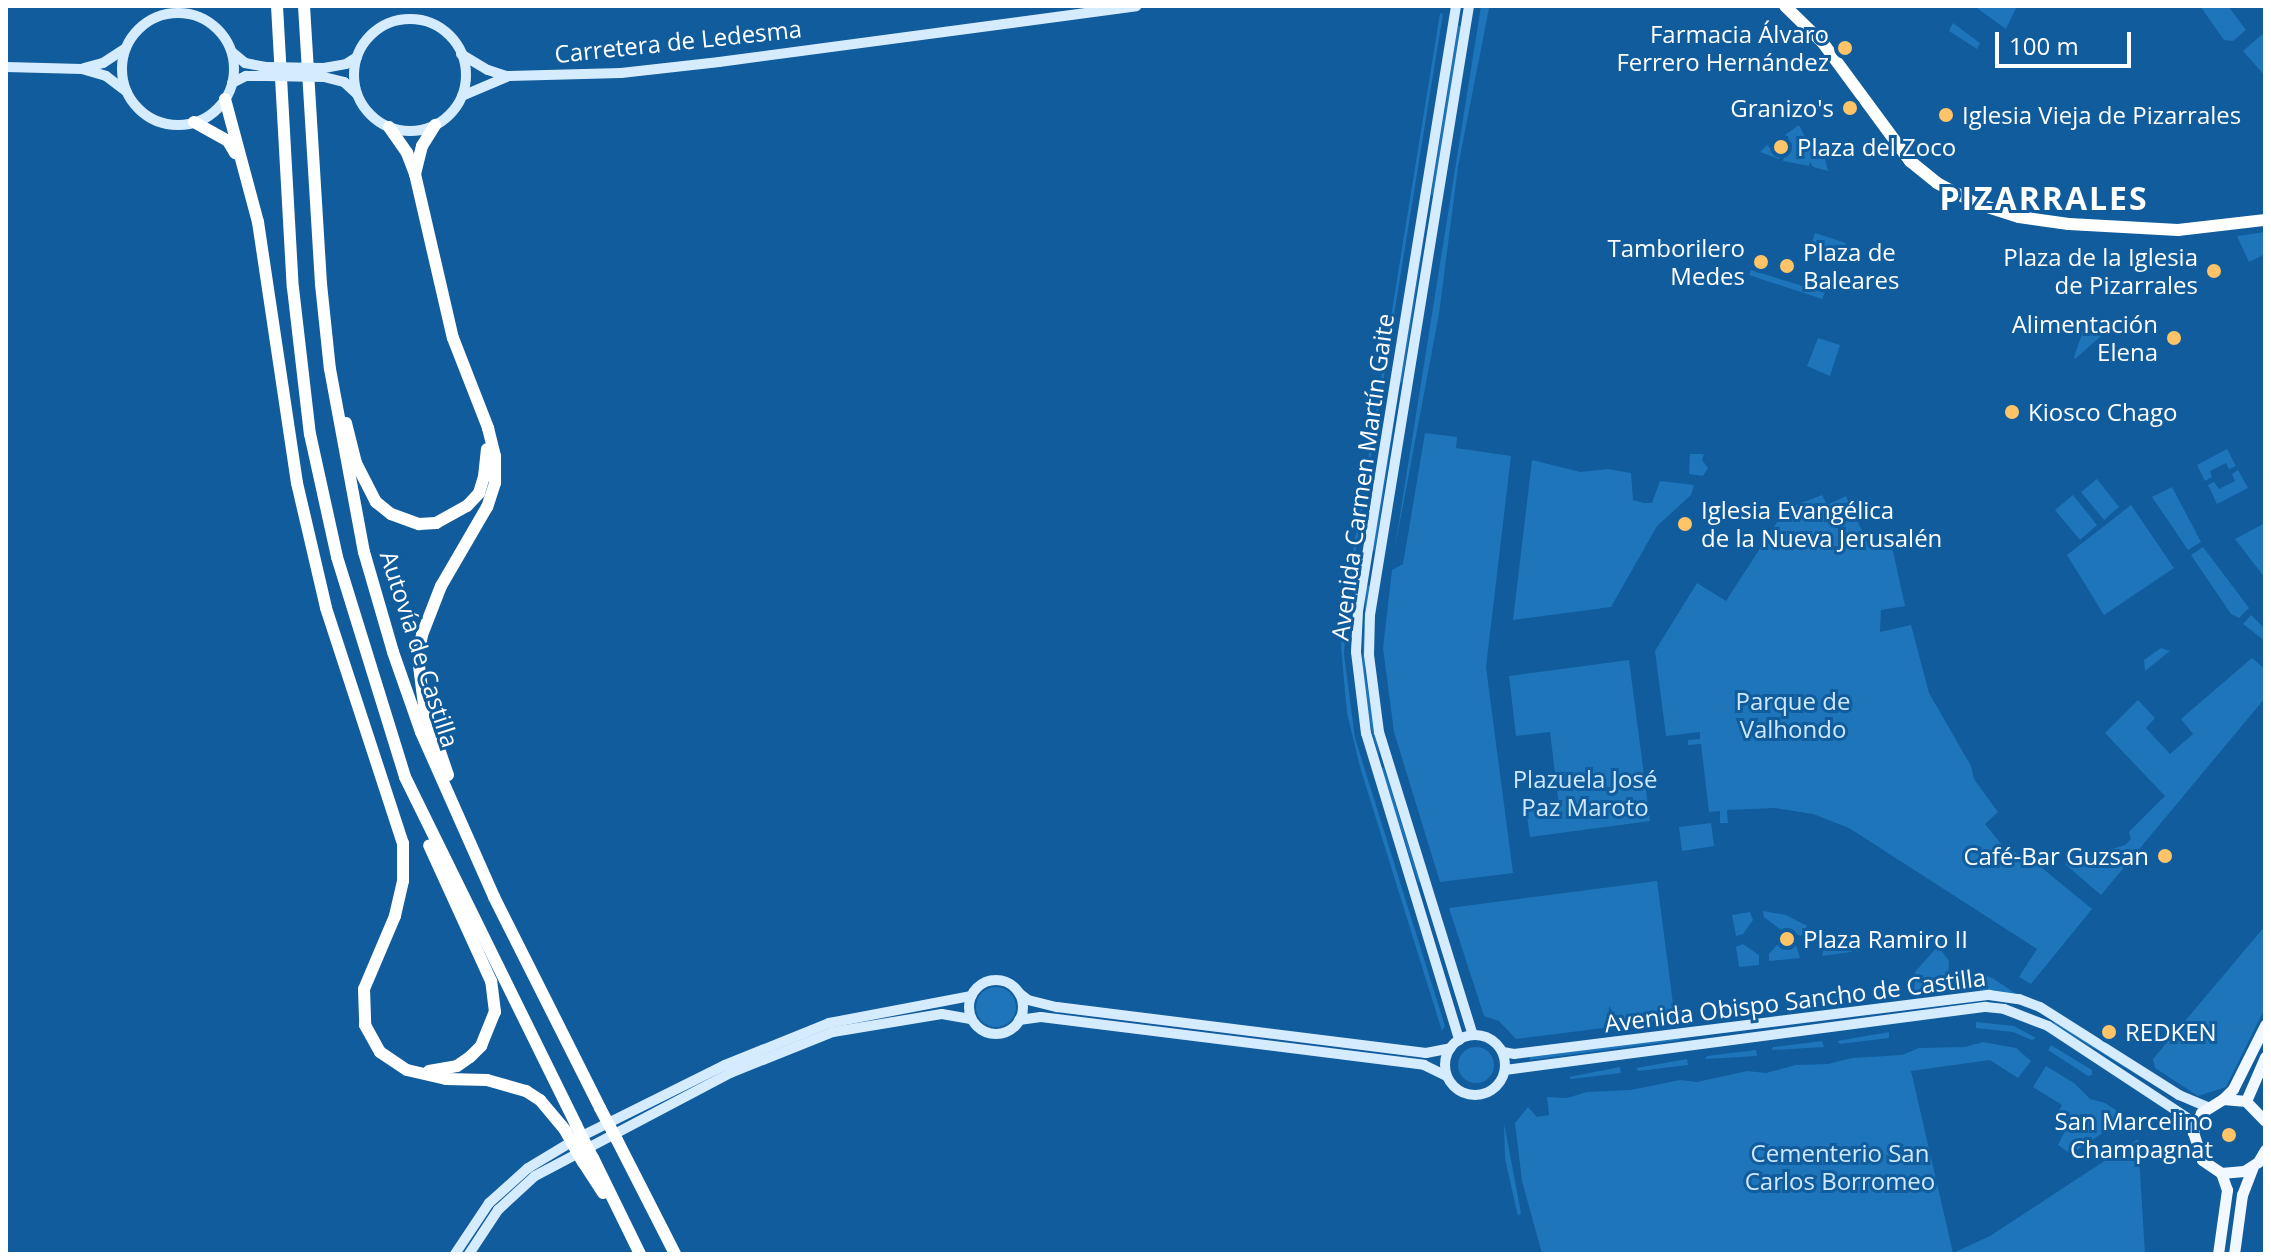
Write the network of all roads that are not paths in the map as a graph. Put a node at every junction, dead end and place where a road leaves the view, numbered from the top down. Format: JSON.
{"nodes":[{"id":1,"x":277,"y":6,"type":"edge"},
{"id":2,"x":304,"y":6,"type":"edge"},
{"id":3,"x":1136,"y":6,"type":"edge"},
{"id":4,"x":1456,"y":6,"type":"edge"},
{"id":5,"x":1469,"y":6,"type":"edge"},
{"id":6,"x":1785,"y":6,"type":"edge"},
{"id":7,"x":126,"y":48,"type":"junction"},
{"id":8,"x":231,"y":52,"type":"junction"},
{"id":9,"x":461,"y":54,"type":"junction"},
{"id":10,"x":357,"y":57,"type":"junction"},
{"id":11,"x":6,"y":67,"type":"edge"},
{"id":12,"x":82,"y":69,"type":"junction"},
{"id":13,"x":266,"y":71,"type":"junction"},
{"id":14,"x":324,"y":72,"type":"junction"},
{"id":15,"x":509,"y":76,"type":"junction"},
{"id":16,"x":232,"y":83,"type":"junction"},
{"id":17,"x":127,"y":92,"type":"junction"},
{"id":18,"x":357,"y":94,"type":"junction"},
{"id":19,"x":462,"y":96,"type":"junction"},
{"id":20,"x":225,"y":99,"type":"junction"},
{"id":21,"x":194,"y":122,"type":"junction"},
{"id":22,"x":435,"y":125,"type":"junction"},
{"id":23,"x":389,"y":127,"type":"junction"},
{"id":24,"x":245,"y":169,"type":"junction"},
{"id":25,"x":415,"y":174,"type":"junction"},
{"id":26,"x":2265,"y":220,"type":"edge"},
{"id":27,"x":330,"y":369,"type":"junction"},
{"id":28,"x":474,"y":396,"type":"junction"},
{"id":29,"x":337,"y":557,"type":"junction"},
{"id":30,"x":494,"y":897,"type":"junction"},
{"id":31,"x":1019,"y":993,"type":"junction"},
{"id":32,"x":971,"y":996,"type":"junction"},
{"id":33,"x":971,"y":1019,"type":"junction"},
{"id":34,"x":1019,"y":1020,"type":"junction"},
{"id":35,"x":2265,"y":1025,"type":"edge"},
{"id":36,"x":1473,"y":1035,"type":"junction"},
{"id":37,"x":1455,"y":1044,"type":"junction"},
{"id":38,"x":1503,"y":1052,"type":"junction"},
{"id":39,"x":2265,"y":1057,"type":"edge"},
{"id":40,"x":1505,"y":1070,"type":"junction"},
{"id":41,"x":419,"y":1072,"type":"junction"},
{"id":42,"x":1447,"y":1076,"type":"junction"},
{"id":43,"x":2223,"y":1099,"type":"junction"},
{"id":44,"x":2246,"y":1101,"type":"junction"},
{"id":45,"x":2207,"y":1107,"type":"junction"},
{"id":46,"x":2265,"y":1121,"type":"edge"},
{"id":47,"x":2195,"y":1123,"type":"junction"},
{"id":48,"x":570,"y":1128,"type":"junction"},
{"id":49,"x":2261,"y":1157,"type":"edge"},
{"id":50,"x":2221,"y":1173,"type":"junction"},
{"id":51,"x":638,"y":1250,"type":"edge"},
{"id":52,"x":455,"y":1254,"type":"edge"},
{"id":53,"x":469,"y":1254,"type":"edge"},
{"id":54,"x":675,"y":1254,"type":"edge"},
{"id":55,"x":2218,"y":1254,"type":"edge"},
{"id":56,"x":2234,"y":1254,"type":"edge"}],
"edges":[{"from":1,"to":29,"type":"highway"},
{"from":2,"to":27,"type":"highway","name":"Autovía de Castilla"},
{"from":3,"to":15,"type":"main road","name":"Carretera de Ledesma"},
{"from":4,"to":37,"type":"main road","name":"Avenida Carmen Martín Gaite"},
{"from":5,"to":36,"type":"main road","name":"Avenida Carmen Martín Gaite"},
{"from":6,"to":26,"type":"highway"},
{"from":7,"to":8,"type":"main road"},
{"from":7,"to":12,"type":"main road"},
{"from":7,"to":17,"type":"main road"},
{"from":8,"to":13,"type":"main road"},
{"from":8,"to":16,"type":"main road"},
{"from":9,"to":10,"type":"main road"},
{"from":9,"to":15,"type":"main road","name":"Carretera de Ledesma"},
{"from":9,"to":19,"type":"main road"},
{"from":10,"to":14,"type":"main road"},
{"from":10,"to":18,"type":"main road"},
{"from":11,"to":12,"type":"main road"},
{"from":12,"to":17,"type":"main road"},
{"from":13,"to":14,"type":"main road","bridge":true},
{"from":13,"to":16,"type":"main road"},
{"from":14,"to":18,"type":"main road"},
{"from":15,"to":19,"type":"main road","name":"Carretera de Ledesma"},
{"from":16,"to":20,"type":"main road"},
{"from":17,"to":21,"type":"main road"},
{"from":18,"to":23,"type":"main road"},
{"from":19,"to":22,"type":"main road"},
{"from":20,"to":21,"type":"main road"},
{"from":20,"to":24,"type":"highway"},
{"from":21,"to":24,"type":"highway"},
{"from":22,"to":23,"type":"main road"},
{"from":22,"to":25,"type":"highway"},
{"from":23,"to":25,"type":"highway"},
{"from":24,"to":41,"type":"highway"},
{"from":25,"to":28,"type":"highway"},
{"from":27,"to":28,"type":"highway"},
{"from":27,"to":30,"type":"highway","name":"Autovía de Castilla"},
{"from":28,"to":30,"type":"highway"},
{"from":29,"to":41,"type":"highway"},
{"from":29,"to":48,"type":"highway"},
{"from":30,"to":54,"type":"highway","name":"Autovía de Castilla","bridge":true},
{"from":31,"to":32,"type":"main road"},
{"from":31,"to":34,"type":"main road"},
{"from":31,"to":37,"type":"main road"},
{"from":32,"to":33,"type":"main road"},
{"from":32,"to":52,"type":"main road"},
{"from":33,"to":34,"type":"main road"},
{"from":33,"to":53,"type":"main road"},
{"from":34,"to":42,"type":"main road"},
{"from":35,"to":43,"type":"main road"},
{"from":36,"to":37,"type":"main road"},
{"from":36,"to":38,"type":"main road"},
{"from":37,"to":42,"type":"main road"},
{"from":38,"to":40,"type":"main road"},
{"from":38,"to":45,"type":"main road","name":"Avenida Obispo Sancho de Castilla"},
{"from":39,"to":44,"type":"main road"},
{"from":40,"to":42,"type":"main road"},
{"from":40,"to":47,"type":"main road","name":"Avenida Obispo Sancho de Castilla"},
{"from":41,"to":48,"type":"highway"},
{"from":43,"to":44,"type":"main road"},
{"from":43,"to":45,"type":"main road"},
{"from":44,"to":46,"type":"main road"},
{"from":45,"to":47,"type":"main road"},
{"from":47,"to":50,"type":"main road"},
{"from":48,"to":51,"type":"highway","bridge":true},
{"from":49,"to":50,"type":"main road"},
{"from":49,"to":56,"type":"main road"},
{"from":50,"to":55,"type":"main road"}]}
